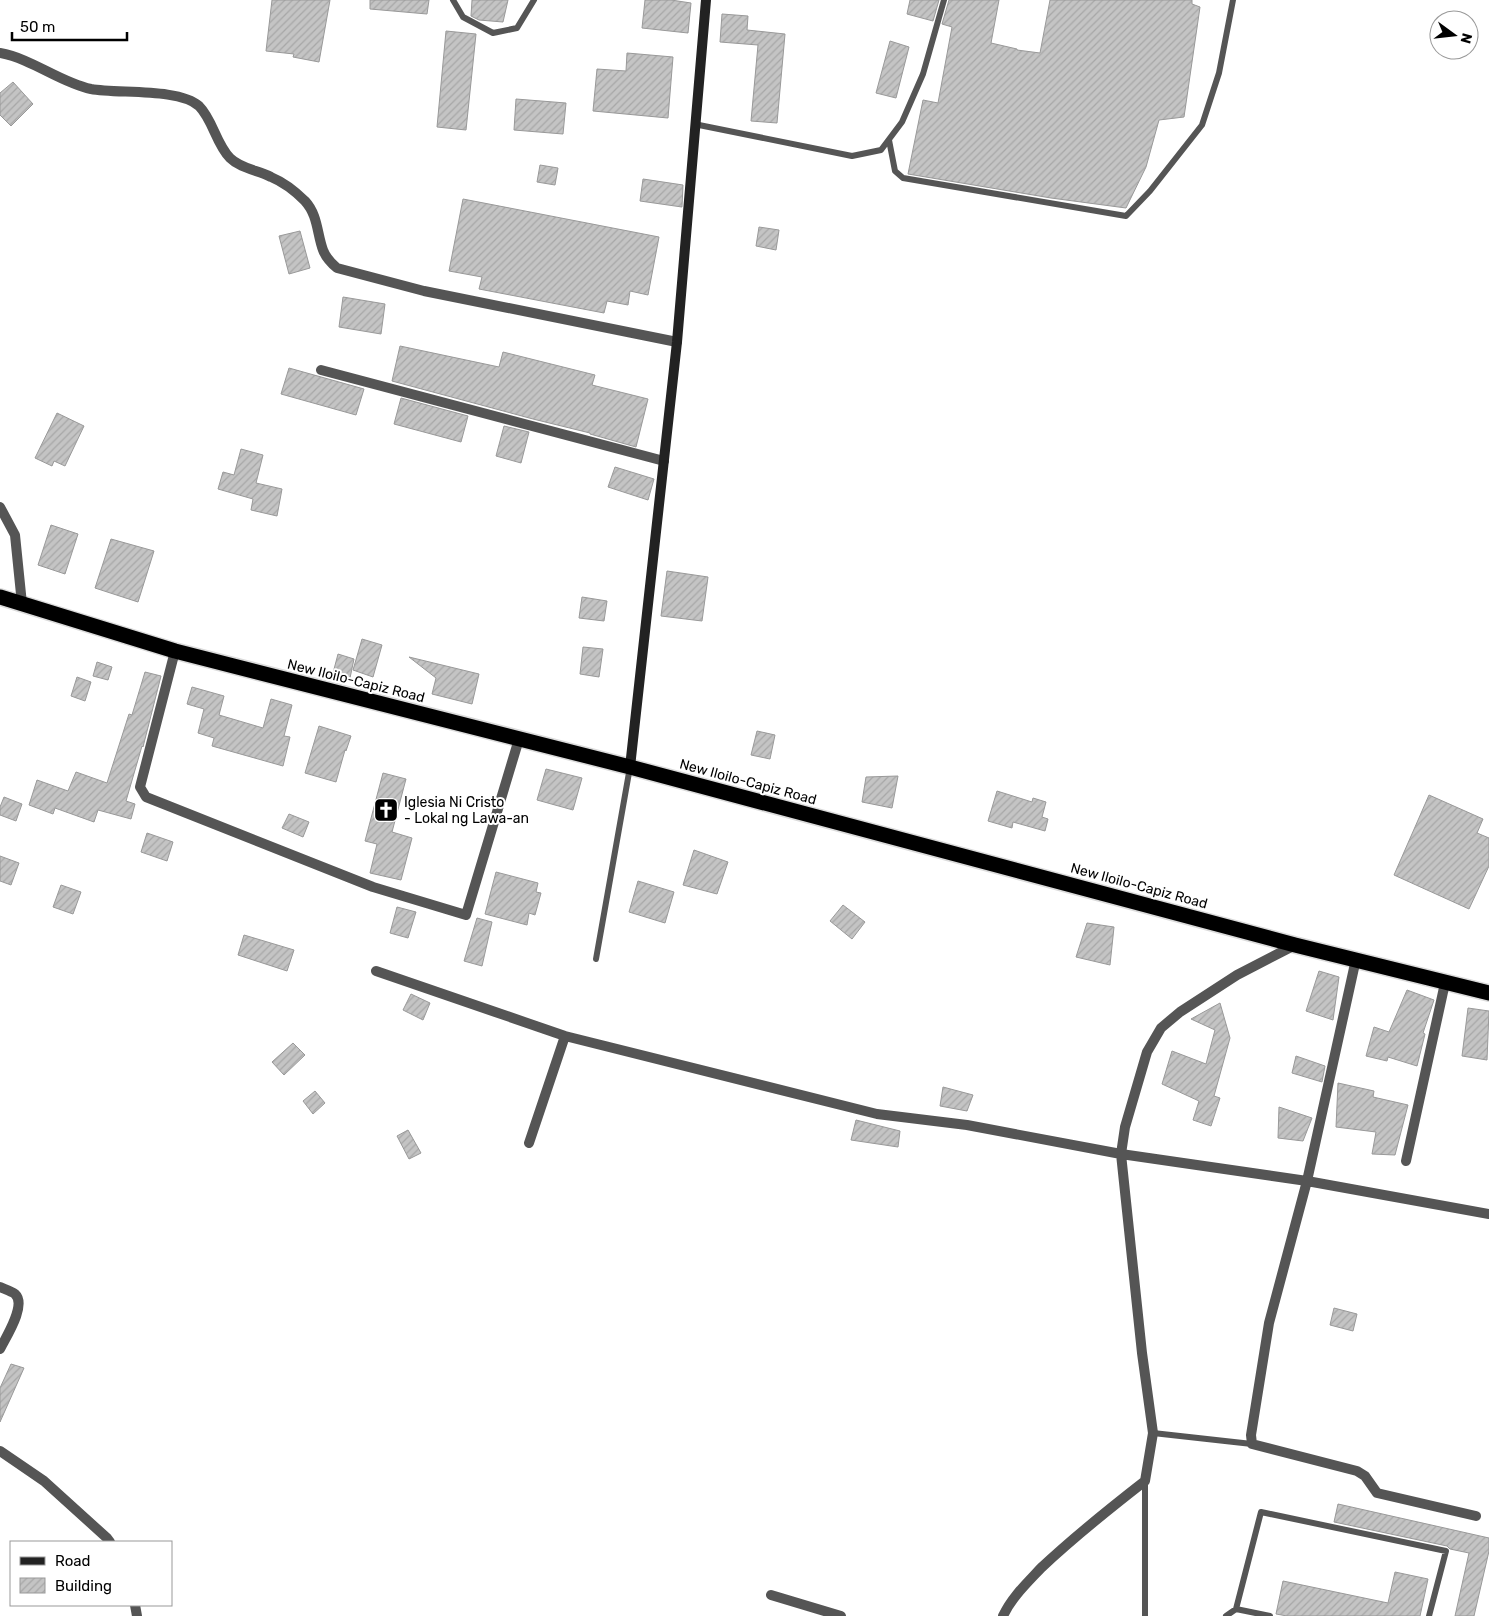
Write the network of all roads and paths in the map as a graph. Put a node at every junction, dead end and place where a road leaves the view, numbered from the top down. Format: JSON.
{"nodes":[{"id":1,"x":454,"y":0,"type":"edge"},
{"id":2,"x":534,"y":0,"type":"edge"},
{"id":3,"x":706,"y":0,"type":"edge"},
{"id":4,"x":944,"y":0,"type":"edge"},
{"id":5,"x":1233,"y":0,"type":"edge"},
{"id":6,"x":0,"y":53,"type":"edge"},
{"id":7,"x":694,"y":124,"type":"junction"},
{"id":8,"x":889,"y":140,"type":"junction"},
{"id":9,"x":677,"y":342,"type":"junction"},
{"id":10,"x":321,"y":370,"type":"dead end"},
{"id":11,"x":664,"y":461,"type":"junction"},
{"id":12,"x":0,"y":508,"type":"edge"},
{"id":13,"x":0,"y":597,"type":"edge"},
{"id":14,"x":22,"y":604,"type":"junction"},
{"id":15,"x":175,"y":651,"type":"junction"},
{"id":16,"x":519,"y":739,"type":"junction"},
{"id":17,"x":630,"y":767,"type":"junction"},
{"id":18,"x":1295,"y":945,"type":"junction"},
{"id":19,"x":1356,"y":959,"type":"junction"},
{"id":20,"x":596,"y":960,"type":"dead end"},
{"id":21,"x":376,"y":971,"type":"dead end"},
{"id":22,"x":1445,"y":983,"type":"junction"},
{"id":23,"x":1489,"y":993,"type":"edge"},
{"id":24,"x":565,"y":1036,"type":"junction"},
{"id":25,"x":529,"y":1143,"type":"dead end"},
{"id":26,"x":1120,"y":1154,"type":"junction"},
{"id":27,"x":1406,"y":1161,"type":"dead end"},
{"id":28,"x":1307,"y":1181,"type":"junction"},
{"id":29,"x":1489,"y":1214,"type":"edge"},
{"id":30,"x":0,"y":1287,"type":"edge"},
{"id":31,"x":0,"y":1349,"type":"edge"},
{"id":32,"x":1153,"y":1432,"type":"junction"},
{"id":33,"x":1252,"y":1444,"type":"junction"},
{"id":34,"x":0,"y":1451,"type":"edge"},
{"id":35,"x":1145,"y":1481,"type":"junction"},
{"id":36,"x":1476,"y":1516,"type":"dead end"},
{"id":37,"x":109,"y":1541,"type":"edge"},
{"id":38,"x":771,"y":1594,"type":"dead end"},
{"id":39,"x":1236,"y":1609,"type":"junction"},
{"id":40,"x":841,"y":1616,"type":"edge"},
{"id":41,"x":1003,"y":1616,"type":"edge"},
{"id":42,"x":1145,"y":1616,"type":"edge"},
{"id":43,"x":1226,"y":1616,"type":"edge"},
{"id":44,"x":1270,"y":1616,"type":"edge"},
{"id":45,"x":1429,"y":1616,"type":"edge"}],
"edges":[{"from":1,"to":2,"type":"lane"},
{"from":3,"to":7,"type":"main road"},
{"from":4,"to":8,"type":"lane"},
{"from":5,"to":8,"type":"lane"},
{"from":6,"to":9,"type":"street"},
{"from":7,"to":8,"type":"lane"},
{"from":7,"to":9,"type":"main road"},
{"from":9,"to":11,"type":"main road"},
{"from":10,"to":11,"type":"street"},
{"from":11,"to":17,"type":"main road"},
{"from":12,"to":14,"type":"street"},
{"from":13,"to":14,"type":"highway","name":"New Iloilo-Capiz Road"},
{"from":14,"to":15,"type":"highway","name":"New Iloilo-Capiz Road"},
{"from":15,"to":16,"type":"highway","name":"New Iloilo-Capiz Road"},
{"from":15,"to":16,"type":"street"},
{"from":16,"to":17,"type":"highway","name":"New Iloilo-Capiz Road"},
{"from":17,"to":18,"type":"highway","name":"New Iloilo-Capiz Road"},
{"from":17,"to":20,"type":"lane"},
{"from":18,"to":19,"type":"highway","name":"New Iloilo-Capiz Road"},
{"from":18,"to":26,"type":"street"},
{"from":19,"to":22,"type":"highway","name":"New Iloilo-Capiz Road"},
{"from":19,"to":28,"type":"street"},
{"from":21,"to":24,"type":"street"},
{"from":22,"to":23,"type":"highway","name":"New Iloilo-Capiz Road"},
{"from":22,"to":27,"type":"street"},
{"from":24,"to":25,"type":"street"},
{"from":24,"to":26,"type":"street"},
{"from":26,"to":28,"type":"street"},
{"from":26,"to":32,"type":"street"},
{"from":28,"to":29,"type":"street"},
{"from":28,"to":33,"type":"street"},
{"from":30,"to":31,"type":"street"},
{"from":32,"to":33,"type":"lane"},
{"from":32,"to":35,"type":"street"},
{"from":33,"to":36,"type":"street"},
{"from":34,"to":37,"type":"street"},
{"from":35,"to":41,"type":"street"},
{"from":35,"to":42,"type":"lane"},
{"from":38,"to":40,"type":"street"},
{"from":39,"to":43,"type":"lane"},
{"from":39,"to":44,"type":"lane"},
{"from":39,"to":45,"type":"lane"}]}
